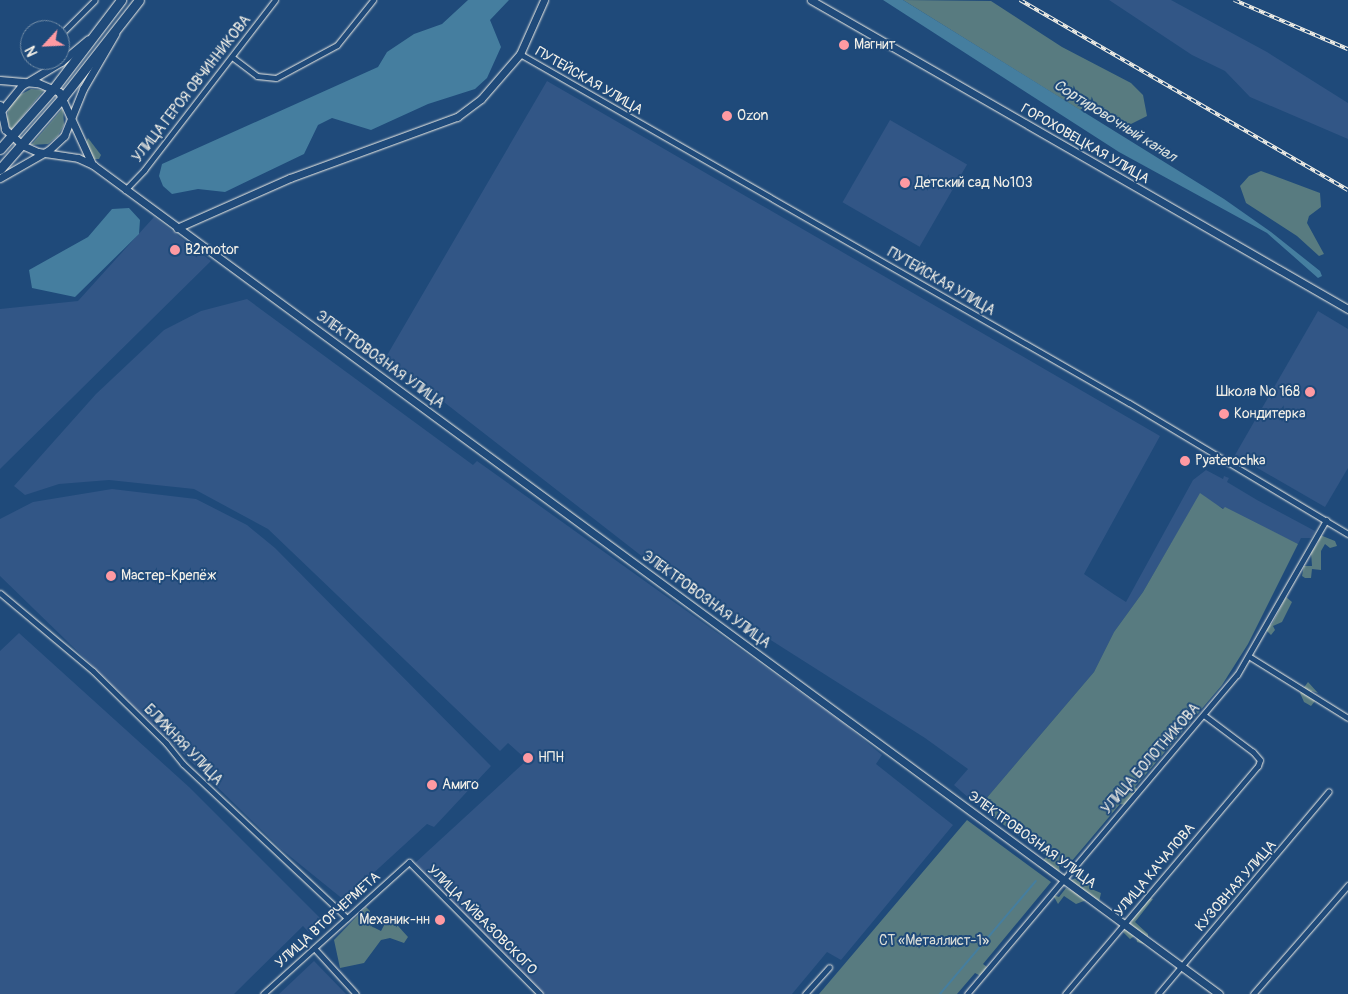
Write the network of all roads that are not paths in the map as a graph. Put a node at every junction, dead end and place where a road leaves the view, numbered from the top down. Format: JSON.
{"nodes":[{"id":1,"x":95,"y":0,"type":"edge"},
{"id":2,"x":121,"y":0,"type":"edge"},
{"id":3,"x":139,"y":0,"type":"edge"},
{"id":4,"x":275,"y":0,"type":"edge"},
{"id":5,"x":373,"y":0,"type":"edge"},
{"id":6,"x":544,"y":0,"type":"edge"},
{"id":7,"x":811,"y":0,"type":"edge"},
{"id":8,"x":109,"y":17,"type":"junction"},
{"id":9,"x":70,"y":25,"type":"edge"},
{"id":10,"x":119,"y":26,"type":"junction"},
{"id":11,"x":70,"y":54,"type":"edge"},
{"id":12,"x":520,"y":54,"type":"junction"},
{"id":13,"x":232,"y":57,"type":"junction"},
{"id":14,"x":48,"y":70,"type":"edge"},
{"id":15,"x":0,"y":80,"type":"edge"},
{"id":16,"x":28,"y":82,"type":"junction"},
{"id":17,"x":54,"y":88,"type":"junction"},
{"id":18,"x":63,"y":97,"type":"junction"},
{"id":19,"x":0,"y":110,"type":"edge"},
{"id":20,"x":72,"y":121,"type":"junction"},
{"id":21,"x":11,"y":136,"type":"junction"},
{"id":22,"x":22,"y":145,"type":"junction"},
{"id":23,"x":0,"y":149,"type":"edge"},
{"id":24,"x":44,"y":152,"type":"junction"},
{"id":25,"x":93,"y":165,"type":"junction"},
{"id":26,"x":0,"y":168,"type":"edge"},
{"id":27,"x":0,"y":178,"type":"edge"},
{"id":28,"x":125,"y":190,"type":"junction"},
{"id":29,"x":177,"y":228,"type":"junction"},
{"id":30,"x":1348,"y":309,"type":"edge"},
{"id":31,"x":1326,"y":520,"type":"junction"},
{"id":32,"x":1348,"y":534,"type":"edge"},
{"id":33,"x":0,"y":593,"type":"edge"},
{"id":34,"x":1250,"y":658,"type":"junction"},
{"id":35,"x":1205,"y":716,"type":"junction"},
{"id":36,"x":1348,"y":718,"type":"edge"},
{"id":37,"x":1329,"y":791,"type":"dead end"},
{"id":38,"x":409,"y":862,"type":"joint"},
{"id":39,"x":1065,"y":880,"type":"junction"},
{"id":40,"x":1348,"y":884,"type":"edge"},
{"id":41,"x":347,"y":918,"type":"junction"},
{"id":42,"x":1124,"y":924,"type":"junction"},
{"id":43,"x":314,"y":948,"type":"junction"},
{"id":44,"x":829,"y":967,"type":"dead end"},
{"id":45,"x":1182,"y":967,"type":"junction"},
{"id":46,"x":263,"y":994,"type":"edge"},
{"id":47,"x":356,"y":994,"type":"edge"},
{"id":48,"x":540,"y":994,"type":"edge"},
{"id":49,"x":805,"y":994,"type":"edge"},
{"id":50,"x":968,"y":994,"type":"edge"},
{"id":51,"x":1065,"y":994,"type":"edge"},
{"id":52,"x":1158,"y":994,"type":"edge"},
{"id":53,"x":1219,"y":994,"type":"edge"},
{"id":54,"x":1253,"y":994,"type":"edge"}],
"edges":[{"from":1,"to":9,"type":"street"},
{"from":2,"to":8,"type":"main road"},
{"from":3,"to":10,"type":"main road"},
{"from":4,"to":13,"type":"street","name":"УЛИЦА ГЕРОЯ ОВЧИННИКОВА"},
{"from":5,"to":13,"type":"street"},
{"from":6,"to":12,"type":"street"},
{"from":7,"to":30,"type":"street","name":"ГОРОХОВЕЦКАЯ УЛИЦА"},
{"from":8,"to":11,"type":"street"},
{"from":8,"to":17,"type":"main road"},
{"from":10,"to":18,"type":"main road"},
{"from":10,"to":20,"type":"street"},
{"from":12,"to":29,"type":"street"},
{"from":12,"to":31,"type":"street","name":"ПУТЕЙСКАЯ УЛИЦА"},
{"from":13,"to":28,"type":"street","name":"УЛИЦА ГЕРОЯ ОВЧИННИКОВА"},
{"from":14,"to":16,"type":"street"},
{"from":15,"to":16,"type":"street"},
{"from":16,"to":17,"type":"street"},
{"from":16,"to":19,"type":"street"},
{"from":17,"to":18,"type":"street"},
{"from":17,"to":21,"type":"main road"},
{"from":18,"to":20,"type":"street"},
{"from":18,"to":22,"type":"main road"},
{"from":19,"to":21,"type":"street"},
{"from":20,"to":24,"type":"street"},
{"from":20,"to":25,"type":"street"},
{"from":21,"to":22,"type":"street"},
{"from":21,"to":23,"type":"main road"},
{"from":22,"to":24,"type":"street"},
{"from":22,"to":26,"type":"main road"},
{"from":24,"to":25,"type":"street"},
{"from":24,"to":27,"type":"street"},
{"from":25,"to":28,"type":"street","name":"ЭЛЕКТРОВОЗНАЯ УЛИЦА"},
{"from":28,"to":29,"type":"street","name":"ЭЛЕКТРОВОЗНАЯ УЛИЦА"},
{"from":29,"to":39,"type":"street","name":"ЭЛЕКТРОВОЗНАЯ УЛИЦА"},
{"from":31,"to":32,"type":"street","name":"ПУТЕЙСКАЯ УЛИЦА"},
{"from":31,"to":34,"type":"street","name":"УЛИЦА БОЛОТНИКОВА"},
{"from":33,"to":41,"type":"street","name":"БЛИЖНЯЯ УЛИЦА"},
{"from":34,"to":35,"type":"street","name":"УЛИЦА БОЛОТНИКОВА"},
{"from":34,"to":36,"type":"street"},
{"from":35,"to":39,"type":"street","name":"УЛИЦА БОЛОТНИКОВА"},
{"from":35,"to":42,"type":"street","name":"УЛИЦА КАЧАЛОВА"},
{"from":37,"to":45,"type":"street","name":"КУЗОВНАЯ УЛИЦА"},
{"from":38,"to":41,"type":"street","name":"УЛИЦА ВТОРЧЕРМЕТА"},
{"from":38,"to":48,"type":"street","name":"УЛИЦА АЙВАЗОВСКОГО"},
{"from":39,"to":42,"type":"street","name":"ЭЛЕКТРОВОЗНАЯ УЛИЦА"},
{"from":39,"to":50,"type":"street","name":"УЛИЦА БОЛОТНИКОВА"},
{"from":40,"to":54,"type":"street"},
{"from":41,"to":43,"type":"street","name":"УЛИЦА ВТОРЧЕРМЕТА"},
{"from":42,"to":45,"type":"street","name":"ЭЛЕКТРОВОЗНАЯ УЛИЦА"},
{"from":42,"to":51,"type":"street","name":"УЛИЦА КАЧАЛОВА"},
{"from":43,"to":46,"type":"street","name":"УЛИЦА ВТОРЧЕРМЕТА"},
{"from":43,"to":47,"type":"street"},
{"from":44,"to":49,"type":"street"},
{"from":45,"to":52,"type":"street","name":"КУЗОВНАЯ УЛИЦА"},
{"from":45,"to":53,"type":"street","name":"ЭЛЕКТРОВОЗНАЯ УЛИЦА"}]}
